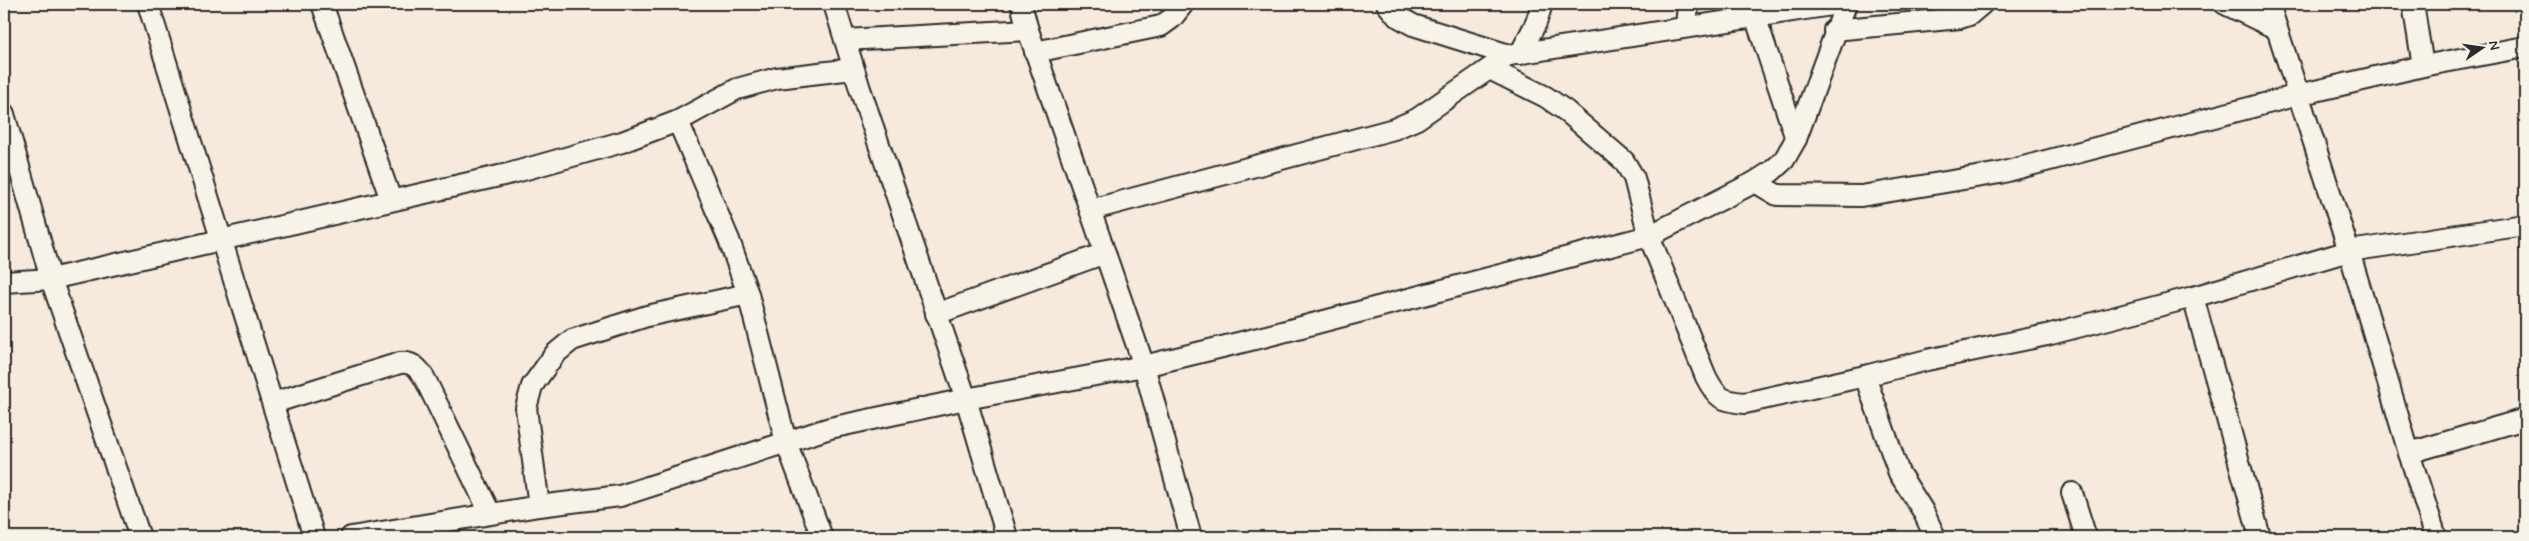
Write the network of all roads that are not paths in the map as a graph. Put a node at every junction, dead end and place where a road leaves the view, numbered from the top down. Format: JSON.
{"nodes":[{"id":1,"x":148,"y":4,"type":"edge"},
{"id":2,"x":322,"y":4,"type":"edge"},
{"id":3,"x":834,"y":4,"type":"edge"},
{"id":4,"x":1021,"y":4,"type":"edge"},
{"id":5,"x":1183,"y":4,"type":"edge"},
{"id":6,"x":1387,"y":4,"type":"edge"},
{"id":7,"x":1542,"y":4,"type":"edge"},
{"id":8,"x":1688,"y":4,"type":"edge"},
{"id":9,"x":1838,"y":4,"type":"edge"},
{"id":10,"x":1846,"y":4,"type":"edge"},
{"id":11,"x":1982,"y":4,"type":"edge"},
{"id":12,"x":2225,"y":4,"type":"edge"},
{"id":13,"x":2269,"y":4,"type":"edge"},
{"id":14,"x":2412,"y":4,"type":"edge"},
{"id":15,"x":1753,"y":10,"type":"edge"},
{"id":16,"x":1686,"y":28,"type":"junction"},
{"id":17,"x":2277,"y":28,"type":"junction"},
{"id":18,"x":1028,"y":30,"type":"junction"},
{"id":19,"x":1834,"y":30,"type":"junction"},
{"id":20,"x":845,"y":40,"type":"junction"},
{"id":21,"x":2525,"y":48,"type":"edge"},
{"id":22,"x":1036,"y":52,"type":"junction"},
{"id":23,"x":1514,"y":54,"type":"junction"},
{"id":24,"x":2423,"y":66,"type":"junction"},
{"id":25,"x":853,"y":68,"type":"junction"},
{"id":26,"x":1490,"y":69,"type":"junction"},
{"id":27,"x":2298,"y":95,"type":"junction"},
{"id":28,"x":4,"y":114,"type":"edge"},
{"id":29,"x":678,"y":121,"type":"junction"},
{"id":30,"x":1796,"y":138,"type":"junction"},
{"id":31,"x":1756,"y":182,"type":"junction"},
{"id":32,"x":391,"y":200,"type":"junction"},
{"id":33,"x":1090,"y":210,"type":"junction"},
{"id":34,"x":2525,"y":225,"type":"edge"},
{"id":35,"x":1649,"y":236,"type":"junction"},
{"id":36,"x":221,"y":239,"type":"junction"},
{"id":37,"x":2349,"y":250,"type":"junction"},
{"id":38,"x":1105,"y":253,"type":"junction"},
{"id":39,"x":51,"y":279,"type":"junction"},
{"id":40,"x":4,"y":282,"type":"edge"},
{"id":41,"x":748,"y":294,"type":"junction"},
{"id":42,"x":2194,"y":297,"type":"junction"},
{"id":43,"x":936,"y":314,"type":"junction"},
{"id":44,"x":1144,"y":366,"type":"junction"},
{"id":45,"x":1865,"y":376,"type":"junction"},
{"id":46,"x":966,"y":399,"type":"junction"},
{"id":47,"x":272,"y":404,"type":"junction"},
{"id":48,"x":2525,"y":419,"type":"edge"},
{"id":49,"x":786,"y":442,"type":"junction"},
{"id":50,"x":2408,"y":454,"type":"junction"},
{"id":51,"x":2072,"y":492,"type":"dead end"},
{"id":52,"x":538,"y":506,"type":"junction"},
{"id":53,"x":490,"y":513,"type":"junction"},
{"id":54,"x":140,"y":537,"type":"edge"},
{"id":55,"x":314,"y":537,"type":"edge"},
{"id":56,"x":351,"y":537,"type":"edge"},
{"id":57,"x":822,"y":537,"type":"edge"},
{"id":58,"x":1007,"y":537,"type":"edge"},
{"id":59,"x":1191,"y":537,"type":"edge"},
{"id":60,"x":1935,"y":537,"type":"edge"},
{"id":61,"x":2086,"y":537,"type":"edge"},
{"id":62,"x":2260,"y":537,"type":"edge"},
{"id":63,"x":2436,"y":537,"type":"edge"}],
"edges":[{"from":1,"to":36,"type":"street"},
{"from":2,"to":32,"type":"street"},
{"from":3,"to":20,"type":"street"},
{"from":4,"to":18,"type":"street"},
{"from":5,"to":22,"type":"street"},
{"from":6,"to":23,"type":"street"},
{"from":7,"to":23,"type":"street"},
{"from":8,"to":16,"type":"street"},
{"from":9,"to":15,"type":"street"},
{"from":10,"to":19,"type":"street"},
{"from":11,"to":19,"type":"street"},
{"from":12,"to":17,"type":"street"},
{"from":13,"to":17,"type":"street"},
{"from":14,"to":24,"type":"street"},
{"from":15,"to":16,"type":"street"},
{"from":15,"to":30,"type":"street"},
{"from":16,"to":23,"type":"street"},
{"from":17,"to":27,"type":"street"},
{"from":18,"to":20,"type":"street"},
{"from":18,"to":22,"type":"street"},
{"from":19,"to":30,"type":"street"},
{"from":20,"to":25,"type":"street"},
{"from":21,"to":24,"type":"street"},
{"from":22,"to":33,"type":"street"},
{"from":23,"to":26,"type":"street"},
{"from":24,"to":27,"type":"street"},
{"from":25,"to":29,"type":"street"},
{"from":25,"to":43,"type":"street"},
{"from":26,"to":33,"type":"street"},
{"from":26,"to":35,"type":"street"},
{"from":27,"to":31,"type":"street"},
{"from":27,"to":37,"type":"street"},
{"from":28,"to":39,"type":"street"},
{"from":29,"to":32,"type":"street"},
{"from":29,"to":41,"type":"street"},
{"from":30,"to":31,"type":"street"},
{"from":31,"to":35,"type":"street"},
{"from":32,"to":36,"type":"street"},
{"from":33,"to":38,"type":"street"},
{"from":34,"to":37,"type":"street"},
{"from":35,"to":44,"type":"street"},
{"from":35,"to":45,"type":"street"},
{"from":36,"to":39,"type":"street"},
{"from":36,"to":47,"type":"street"},
{"from":37,"to":42,"type":"street"},
{"from":37,"to":50,"type":"street"},
{"from":38,"to":43,"type":"street"},
{"from":38,"to":44,"type":"street"},
{"from":39,"to":40,"type":"street"},
{"from":39,"to":54,"type":"street"},
{"from":41,"to":49,"type":"street"},
{"from":41,"to":52,"type":"street"},
{"from":42,"to":45,"type":"street"},
{"from":42,"to":62,"type":"street"},
{"from":43,"to":46,"type":"street"},
{"from":44,"to":46,"type":"street"},
{"from":44,"to":59,"type":"street"},
{"from":45,"to":60,"type":"street"},
{"from":46,"to":49,"type":"street"},
{"from":46,"to":58,"type":"street"},
{"from":47,"to":53,"type":"street"},
{"from":47,"to":55,"type":"street"},
{"from":48,"to":50,"type":"street"},
{"from":49,"to":52,"type":"street"},
{"from":49,"to":57,"type":"street"},
{"from":50,"to":63,"type":"street"},
{"from":51,"to":61,"type":"street"},
{"from":52,"to":53,"type":"street"},
{"from":53,"to":56,"type":"street"}]}
